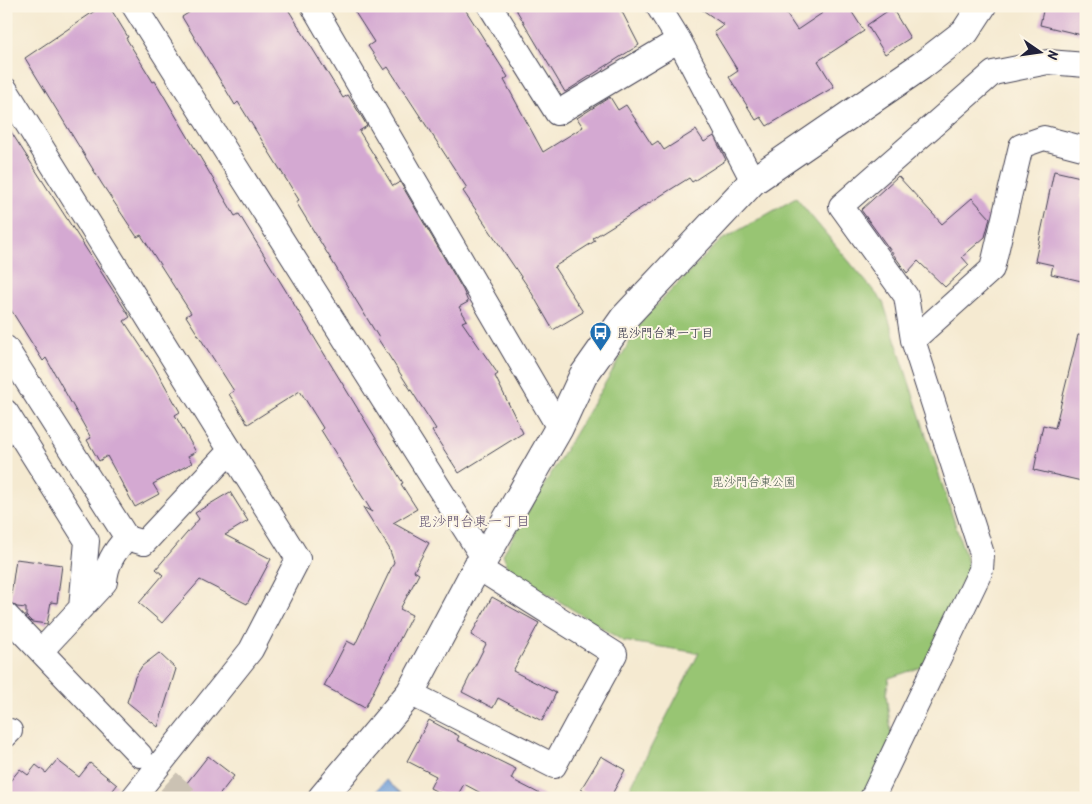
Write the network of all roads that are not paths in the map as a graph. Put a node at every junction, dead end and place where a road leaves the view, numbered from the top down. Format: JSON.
{"nodes":[{"id":1,"x":134,"y":6,"type":"edge"},
{"id":2,"x":313,"y":6,"type":"edge"},
{"id":3,"x":490,"y":6,"type":"edge"},
{"id":4,"x":658,"y":6,"type":"edge"},
{"id":5,"x":982,"y":6,"type":"edge"},
{"id":6,"x":679,"y":40,"type":"junction"},
{"id":7,"x":1086,"y":66,"type":"edge"},
{"id":8,"x":6,"y":90,"type":"edge"},
{"id":9,"x":1086,"y":149,"type":"edge"},
{"id":10,"x":753,"y":180,"type":"junction"},
{"id":11,"x":913,"y":340,"type":"junction"},
{"id":12,"x":6,"y":348,"type":"edge"},
{"id":13,"x":6,"y":412,"type":"edge"},
{"id":14,"x":559,"y":428,"type":"junction"},
{"id":15,"x":230,"y":451,"type":"junction"},
{"id":16,"x":127,"y":538,"type":"junction"},
{"id":17,"x":481,"y":563,"type":"junction"},
{"id":18,"x":81,"y":608,"type":"junction"},
{"id":19,"x":6,"y":615,"type":"edge"},
{"id":20,"x":41,"y":651,"type":"junction"},
{"id":21,"x":410,"y":692,"type":"junction"},
{"id":22,"x":140,"y":755,"type":"tunnel mouth"},
{"id":23,"x":133,"y":798,"type":"edge"},
{"id":24,"x":322,"y":798,"type":"edge"},
{"id":25,"x":872,"y":798,"type":"edge"}],
"edges":[{"from":1,"to":17,"type":"street"},
{"from":2,"to":14,"type":"street"},
{"from":3,"to":6,"type":"street"},
{"from":4,"to":6,"type":"street"},
{"from":5,"to":10,"type":"street"},
{"from":6,"to":10,"type":"street"},
{"from":7,"to":11,"type":"street"},
{"from":8,"to":15,"type":"street"},
{"from":9,"to":11,"type":"street"},
{"from":10,"to":14,"type":"street"},
{"from":11,"to":25,"type":"street"},
{"from":12,"to":16,"type":"street"},
{"from":13,"to":18,"type":"street"},
{"from":14,"to":17,"type":"street"},
{"from":15,"to":16,"type":"street"},
{"from":15,"to":23,"type":"street"},
{"from":16,"to":18,"type":"street"},
{"from":17,"to":21,"type":"street"},
{"from":17,"to":21,"type":"street"},
{"from":18,"to":20,"type":"street"},
{"from":19,"to":20,"type":"street"},
{"from":20,"to":22,"type":"street"},
{"from":21,"to":24,"type":"street"}]}
